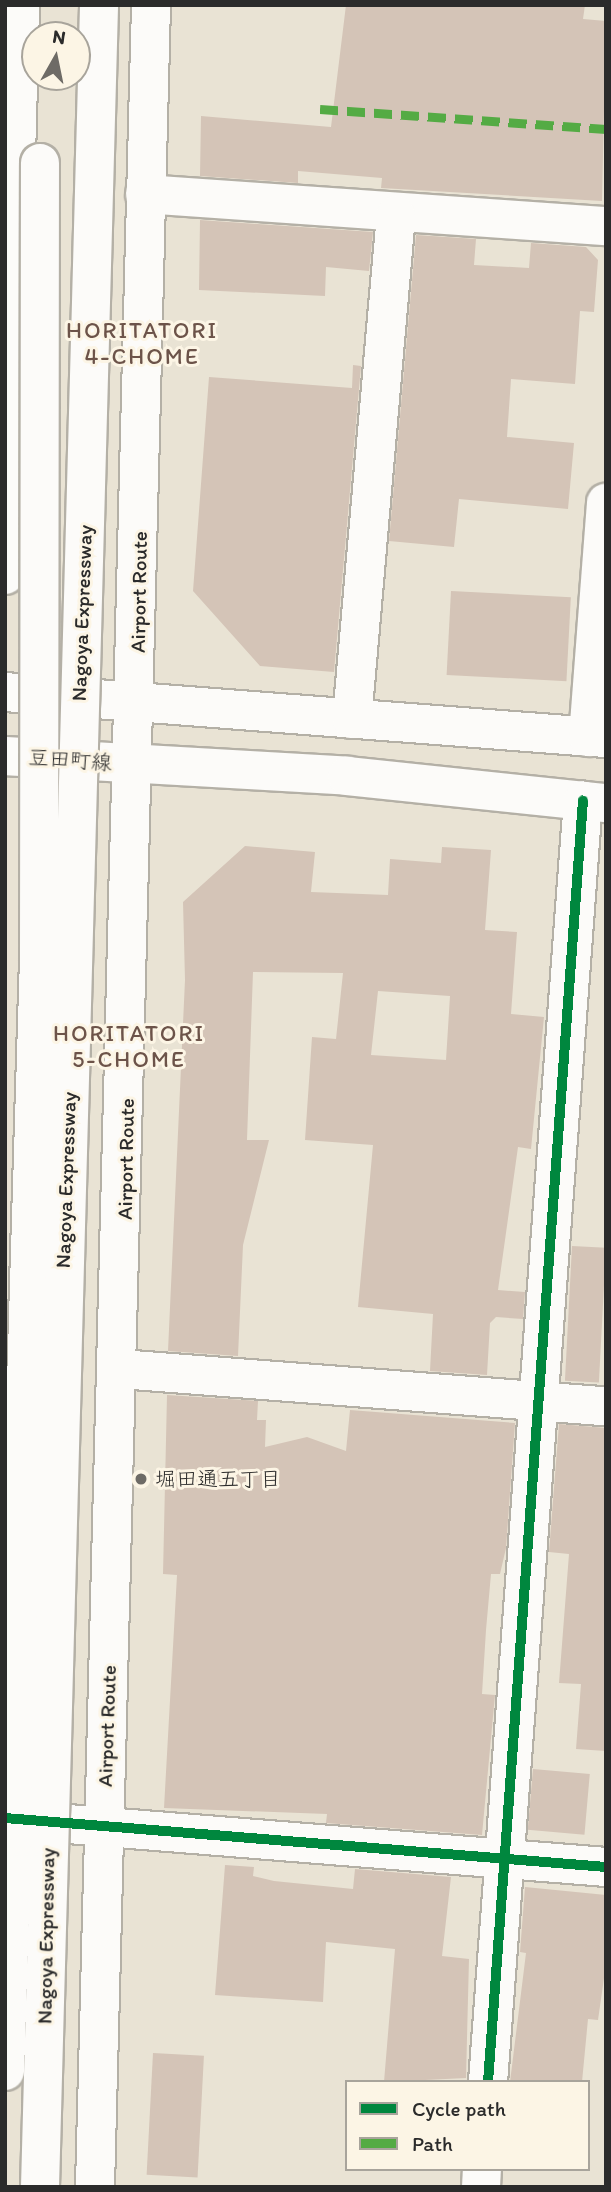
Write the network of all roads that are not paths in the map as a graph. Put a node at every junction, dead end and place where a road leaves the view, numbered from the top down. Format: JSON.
{"nodes":[{"id":1,"x":20,"y":5,"type":"edge"},
{"id":2,"x":99,"y":5,"type":"edge"},
{"id":3,"x":150,"y":5,"type":"edge"},
{"id":4,"x":43,"y":91,"type":"edge"},
{"id":5,"x":145,"y":194,"type":"junction"},
{"id":6,"x":396,"y":215,"type":"junction"},
{"id":7,"x":606,"y":226,"type":"edge"},
{"id":8,"x":606,"y":503,"type":"edge"},
{"id":9,"x":5,"y":575,"type":"edge"},
{"id":10,"x":5,"y":692,"type":"edge"},
{"id":11,"x":138,"y":702,"type":"junction"},
{"id":12,"x":352,"y":719,"type":"junction"},
{"id":13,"x":597,"y":737,"type":"edge"},
{"id":14,"x":5,"y":755,"type":"edge"},
{"id":15,"x":136,"y":764,"type":"junction"},
{"id":16,"x":594,"y":802,"type":"edge"},
{"id":17,"x":120,"y":1369,"type":"junction"},
{"id":18,"x":538,"y":1401,"type":"junction"},
{"id":19,"x":606,"y":1406,"type":"edge"},
{"id":20,"x":5,"y":1818,"type":"edge"},
{"id":21,"x":103,"y":1830,"type":"junction"},
{"id":22,"x":503,"y":1860,"type":"junction"},
{"id":23,"x":606,"y":1867,"type":"edge"},
{"id":24,"x":5,"y":2071,"type":"edge"},
{"id":25,"x":488,"y":2080,"type":"edge"},
{"id":26,"x":40,"y":2187,"type":"edge"},
{"id":27,"x":95,"y":2187,"type":"edge"}],
"edges":[{"from":1,"to":9,"type":"main road"},
{"from":2,"to":26,"type":"main road","name":"Nagoya Expressway","bridge":true},
{"from":3,"to":5,"type":"main road","name":"Airport Route"},
{"from":4,"to":24,"type":"main road","bridge":true},
{"from":5,"to":6,"type":"main road"},
{"from":5,"to":11,"type":"main road","name":"Airport Route"},
{"from":6,"to":7,"type":"main road"},
{"from":6,"to":12,"type":"main road"},
{"from":8,"to":13,"type":"main road"},
{"from":10,"to":11,"type":"main road"},
{"from":11,"to":12,"type":"main road"},
{"from":11,"to":15,"type":"main road","name":"Airport Route"},
{"from":12,"to":13,"type":"main road"},
{"from":14,"to":15,"type":"main road","name":"豆田町線"},
{"from":15,"to":16,"type":"main road","name":"豆田町線"},
{"from":15,"to":17,"type":"main road","name":"Airport Route"},
{"from":16,"to":18,"type":"main road"},
{"from":17,"to":18,"type":"main road"},
{"from":17,"to":21,"type":"main road","name":"Airport Route"},
{"from":18,"to":19,"type":"main road"},
{"from":18,"to":22,"type":"main road"},
{"from":20,"to":21,"type":"main road"},
{"from":21,"to":22,"type":"main road"},
{"from":21,"to":27,"type":"main road","name":"Airport Route"},
{"from":22,"to":23,"type":"main road"},
{"from":22,"to":25,"type":"main road"}]}
